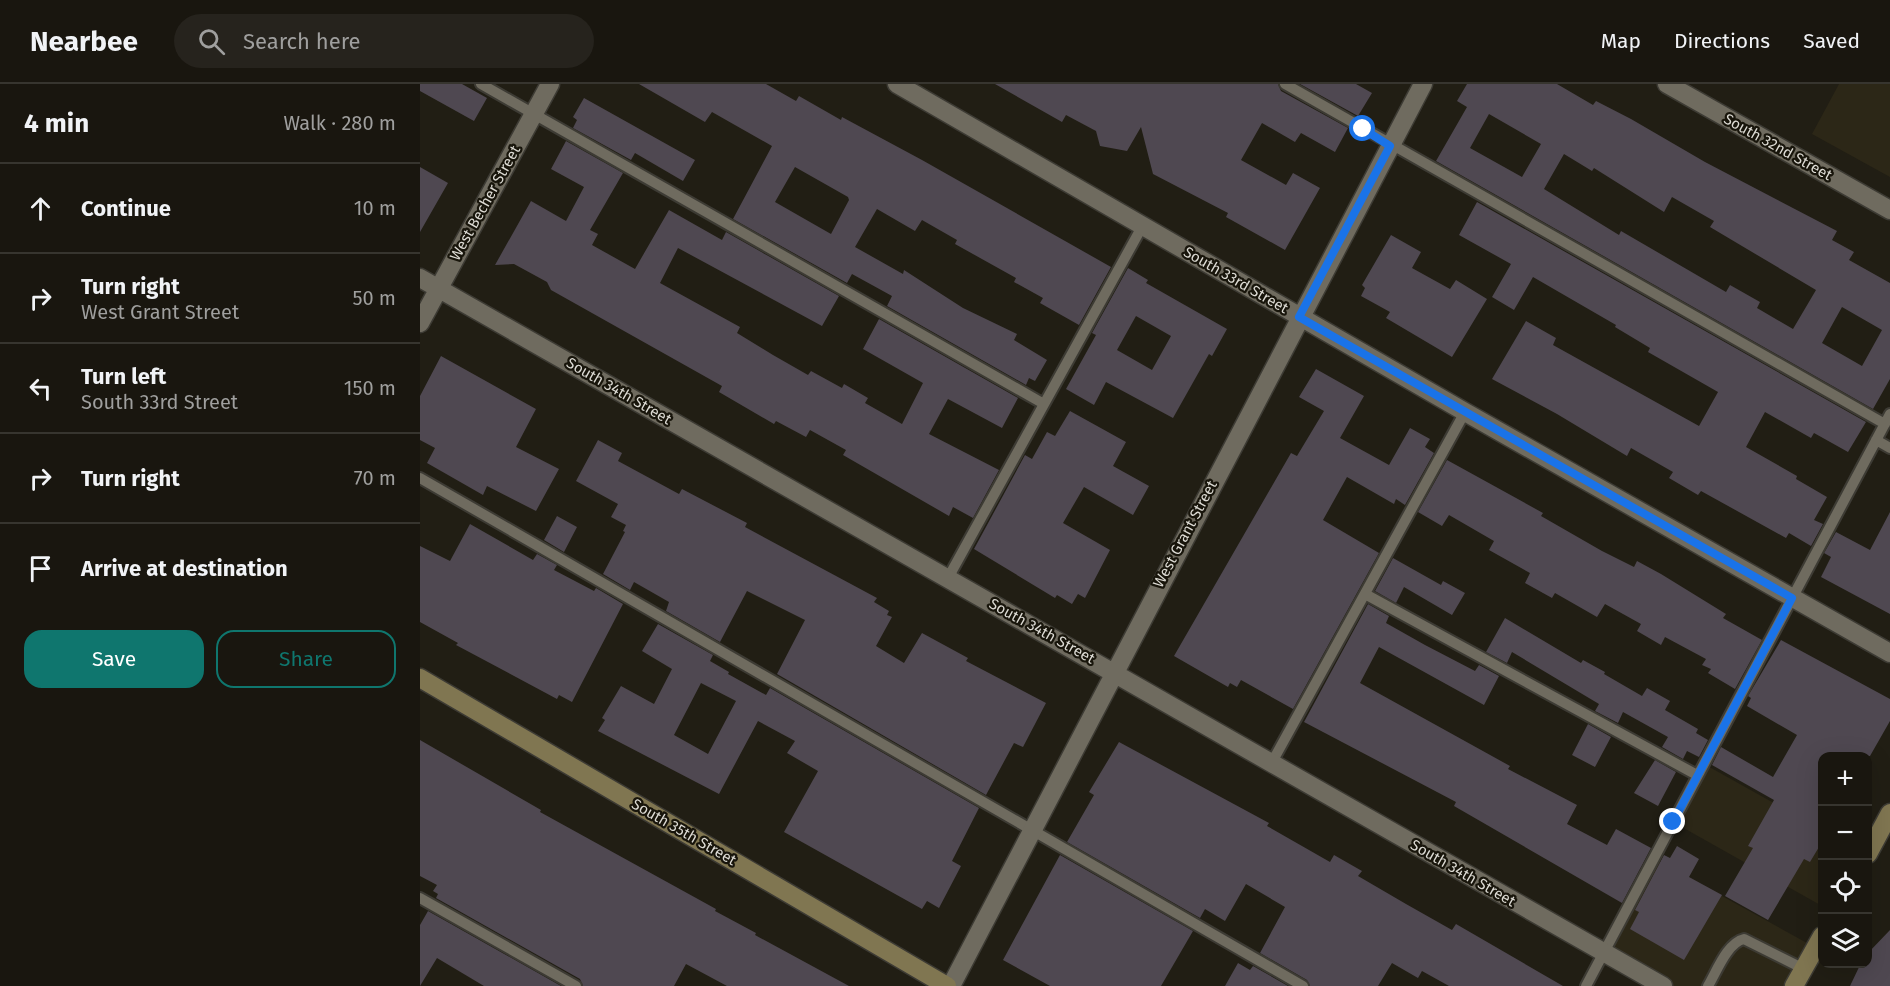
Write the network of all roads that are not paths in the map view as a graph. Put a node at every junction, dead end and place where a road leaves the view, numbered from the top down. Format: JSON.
{"nodes":[{"id":1,"x":481,"y":84,"type":"edge"},
{"id":2,"x":550,"y":84,"type":"edge"},
{"id":3,"x":897,"y":84,"type":"edge"},
{"id":4,"x":1285,"y":84,"type":"edge"},
{"id":5,"x":1423,"y":84,"type":"edge"},
{"id":6,"x":1667,"y":84,"type":"edge"},
{"id":7,"x":534,"y":115,"type":"junction"},
{"id":8,"x":1390,"y":146,"type":"junction"},
{"id":9,"x":1890,"y":210,"type":"edge"},
{"id":10,"x":1143,"y":225,"type":"junction"},
{"id":11,"x":420,"y":278,"type":"edge"},
{"id":12,"x":439,"y":289,"type":"junction"},
{"id":13,"x":1299,"y":317,"type":"junction"},
{"id":14,"x":420,"y":323,"type":"edge"},
{"id":15,"x":1044,"y":404,"type":"junction"},
{"id":16,"x":1465,"y":412,"type":"junction"},
{"id":17,"x":1888,"y":419,"type":"edge"},
{"id":18,"x":1876,"y":440,"type":"junction"},
{"id":19,"x":1890,"y":448,"type":"edge"},
{"id":20,"x":420,"y":478,"type":"edge"},
{"id":21,"x":948,"y":578,"type":"junction"},
{"id":22,"x":1365,"y":594,"type":"junction"},
{"id":23,"x":1792,"y":598,"type":"junction"},
{"id":24,"x":1890,"y":652,"type":"edge"},
{"id":25,"x":1113,"y":672,"type":"junction"},
{"id":26,"x":420,"y":678,"type":"edge"},
{"id":27,"x":1271,"y":764,"type":"junction"},
{"id":28,"x":1697,"y":775,"type":"junction"},
{"id":29,"x":1890,"y":813,"type":"edge"},
{"id":30,"x":1032,"y":830,"type":"junction"},
{"id":31,"x":1872,"y":847,"type":"edge"},
{"id":32,"x":420,"y":898,"type":"edge"},
{"id":33,"x":1818,"y":943,"type":"edge"},
{"id":34,"x":1603,"y":952,"type":"junction"},
{"id":35,"x":1804,"y":969,"type":"junction"},
{"id":36,"x":576,"y":986,"type":"edge"},
{"id":37,"x":949,"y":986,"type":"edge"},
{"id":38,"x":1303,"y":986,"type":"edge"},
{"id":39,"x":1586,"y":986,"type":"edge"},
{"id":40,"x":1663,"y":986,"type":"edge"},
{"id":41,"x":1708,"y":986,"type":"edge"},
{"id":42,"x":1794,"y":986,"type":"edge"}],
"edges":[{"from":1,"to":7,"type":"lane"},
{"from":2,"to":7,"type":"street","name":"West Becher Street"},
{"from":3,"to":10,"type":"street","name":"South 33rd Street"},
{"from":4,"to":8,"type":"lane"},
{"from":5,"to":8,"type":"street","name":"West Grant Street"},
{"from":6,"to":9,"type":"street","name":"South 32nd Street"},
{"from":7,"to":12,"type":"street","name":"West Becher Street"},
{"from":7,"to":15,"type":"lane"},
{"from":8,"to":13,"type":"street","name":"West Grant Street"},
{"from":8,"to":17,"type":"lane"},
{"from":10,"to":13,"type":"street","name":"South 33rd Street"},
{"from":10,"to":15,"type":"lane"},
{"from":11,"to":12,"type":"street","name":"South 34th Street"},
{"from":12,"to":14,"type":"street","name":"West Becher Street"},
{"from":12,"to":21,"type":"street","name":"South 34th Street"},
{"from":13,"to":16,"type":"street","name":"South 33rd Street"},
{"from":13,"to":25,"type":"street","name":"West Grant Street"},
{"from":15,"to":21,"type":"lane"},
{"from":16,"to":22,"type":"lane"},
{"from":16,"to":23,"type":"street","name":"South 33rd Street"},
{"from":17,"to":18,"type":"lane"},
{"from":18,"to":19,"type":"lane"},
{"from":18,"to":23,"type":"lane"},
{"from":20,"to":30,"type":"lane"},
{"from":21,"to":25,"type":"street","name":"South 34th Street"},
{"from":22,"to":27,"type":"lane"},
{"from":22,"to":28,"type":"lane"},
{"from":23,"to":24,"type":"street","name":"South 33rd Street"},
{"from":23,"to":28,"type":"lane"},
{"from":25,"to":27,"type":"street","name":"South 34th Street"},
{"from":25,"to":30,"type":"street","name":"West Grant Street"},
{"from":26,"to":37,"type":"main road","name":"South 35th Street"},
{"from":27,"to":34,"type":"street","name":"South 34th Street"},
{"from":28,"to":34,"type":"lane"},
{"from":29,"to":31,"type":"main road"},
{"from":30,"to":37,"type":"street","name":"West Grant Street"},
{"from":30,"to":38,"type":"lane"},
{"from":32,"to":36,"type":"lane"},
{"from":33,"to":35,"type":"main road"},
{"from":34,"to":39,"type":"lane"},
{"from":34,"to":40,"type":"street","name":"South 34th Street"},
{"from":35,"to":41,"type":"lane"},
{"from":35,"to":42,"type":"main road"}]}
